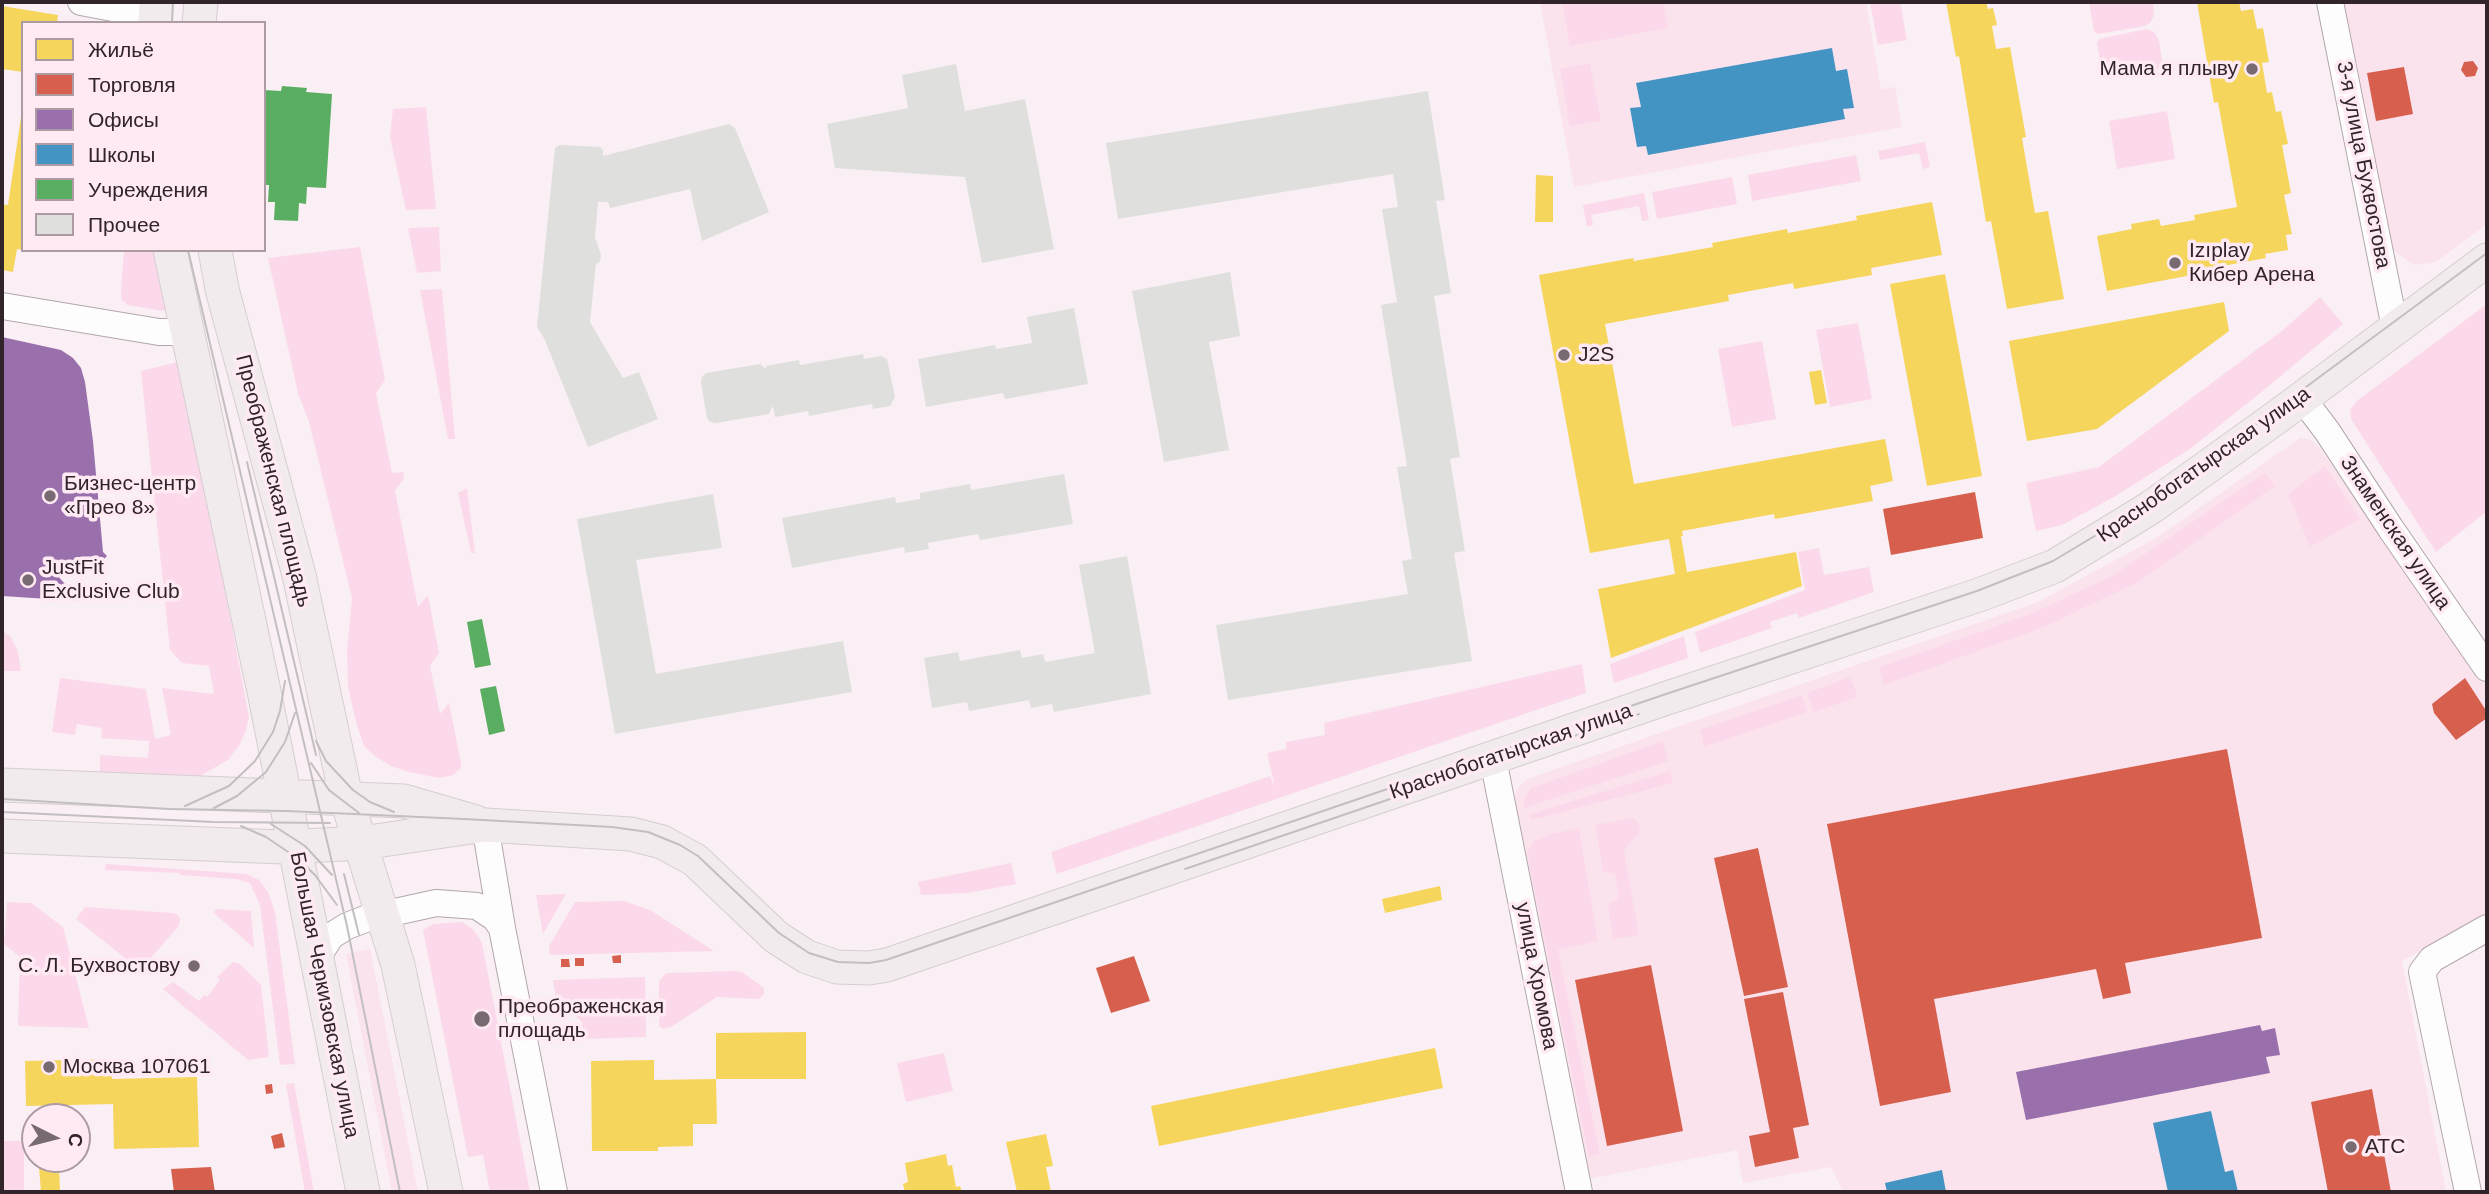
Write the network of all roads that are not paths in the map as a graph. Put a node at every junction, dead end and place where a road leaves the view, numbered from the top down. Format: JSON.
{"nodes":[{"id":1,"x":81,"y":2,"type":"edge"},
{"id":2,"x":201,"y":2,"type":"edge"},
{"id":3,"x":2330,"y":2,"type":"edge"},
{"id":4,"x":145,"y":10,"type":"edge"},
{"id":5,"x":199,"y":21,"type":"edge"},
{"id":6,"x":170,"y":252,"type":"edge"},
{"id":7,"x":215,"y":252,"type":"edge"},
{"id":8,"x":2487,"y":260,"type":"edge"},
{"id":9,"x":2,"y":306,"type":"edge"},
{"id":10,"x":2395,"y":328,"type":"junction"},
{"id":11,"x":188,"y":332,"type":"junction"},
{"id":12,"x":2302,"y":398,"type":"junction"},
{"id":13,"x":2487,"y":668,"type":"edge"},
{"id":14,"x":1493,"y":759,"type":"junction"},
{"id":15,"x":2,"y":785,"type":"edge"},
{"id":16,"x":346,"y":797,"type":"junction"},
{"id":17,"x":285,"y":798,"type":"junction"},
{"id":18,"x":485,"y":825,"type":"junction"},
{"id":19,"x":2,"y":836,"type":"edge"},
{"id":20,"x":362,"y":843,"type":"junction"},
{"id":21,"x":294,"y":847,"type":"junction"},
{"id":22,"x":384,"y":914,"type":"junction"},
{"id":23,"x":502,"y":928,"type":"junction"},
{"id":24,"x":2487,"y":928,"type":"edge"},
{"id":25,"x":317,"y":964,"type":"junction"},
{"id":26,"x":363,"y":1192,"type":"edge"},
{"id":27,"x":446,"y":1192,"type":"edge"},
{"id":28,"x":554,"y":1192,"type":"edge"},
{"id":29,"x":1579,"y":1192,"type":"edge"},
{"id":30,"x":2468,"y":1192,"type":"edge"}],
"edges":[{"from":1,"to":4,"type":"street"},
{"from":2,"to":5,"type":"main road"},
{"from":3,"to":10,"type":"street","name":"3-я улица Бухвостова"},
{"from":6,"to":11,"type":"main road"},
{"from":7,"to":16,"type":"main road","name":"Преображенская площадь"},
{"from":8,"to":10,"type":"main road","name":"Краснобогатырская улица"},
{"from":9,"to":11,"type":"street"},
{"from":10,"to":12,"type":"main road","name":"Краснобогатырская улица"},
{"from":11,"to":17,"type":"main road"},
{"from":12,"to":13,"type":"street","name":"Знаменская улица"},
{"from":12,"to":14,"type":"main road","name":"Краснобогатырская улица"},
{"from":14,"to":18,"type":"main road","name":"Краснобогатырская улица"},
{"from":14,"to":29,"type":"street","name":"улица Хромова"},
{"from":15,"to":17,"type":"main road","name":"Краснобогатырская улица"},
{"from":16,"to":17,"type":"main road","name":"Краснобогатырская улица"},
{"from":16,"to":18,"type":"main road","name":"Краснобогатырская улица"},
{"from":16,"to":20,"type":"main road"},
{"from":17,"to":21,"type":"main road","name":"Большая Черкизовская улица"},
{"from":18,"to":20,"type":"main road","name":"Краснобогатырская улица"},
{"from":18,"to":23,"type":"street"},
{"from":19,"to":21,"type":"main road","name":"Краснобогатырская улица"},
{"from":20,"to":21,"type":"main road","name":"Краснобогатырская улица"},
{"from":20,"to":22,"type":"main road"},
{"from":21,"to":25,"type":"main road","name":"Большая Черкизовская улица"},
{"from":22,"to":23,"type":"street"},
{"from":22,"to":25,"type":"street"},
{"from":22,"to":27,"type":"main road"},
{"from":23,"to":28,"type":"street"},
{"from":24,"to":30,"type":"street"},
{"from":25,"to":26,"type":"main road","name":"Большая Черкизовская улица"}]}
